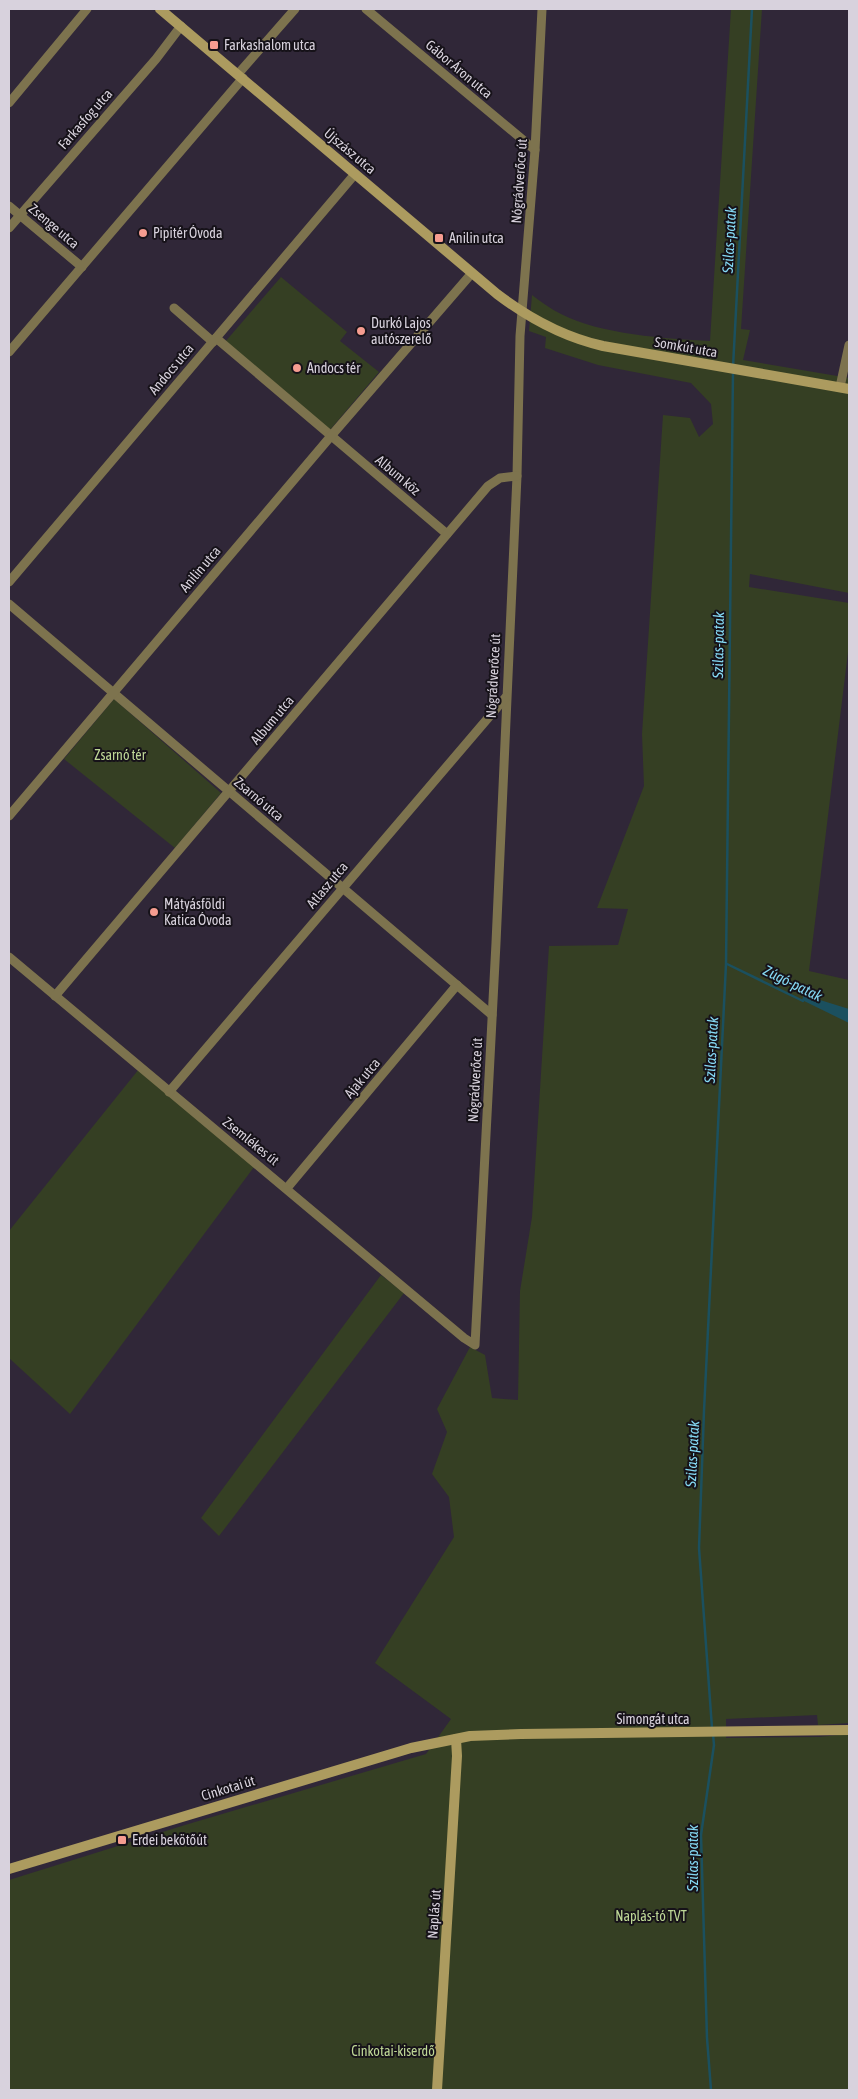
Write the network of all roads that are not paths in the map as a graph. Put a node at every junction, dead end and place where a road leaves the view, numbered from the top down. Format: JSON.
{"nodes":[{"id":1,"x":87,"y":9,"type":"edge"},
{"id":2,"x":160,"y":9,"type":"edge"},
{"id":3,"x":294,"y":9,"type":"edge"},
{"id":4,"x":366,"y":9,"type":"edge"},
{"id":5,"x":542,"y":9,"type":"edge"},
{"id":6,"x":181,"y":26,"type":"junction"},
{"id":7,"x":240,"y":76,"type":"junction"},
{"id":8,"x":9,"y":103,"type":"edge"},
{"id":9,"x":535,"y":150,"type":"junction"},
{"id":10,"x":355,"y":174,"type":"junction"},
{"id":11,"x":9,"y":206,"type":"edge"},
{"id":12,"x":19,"y":215,"type":"junction"},
{"id":13,"x":9,"y":228,"type":"edge"},
{"id":14,"x":82,"y":267,"type":"junction"},
{"id":15,"x":472,"y":273,"type":"junction"},
{"id":16,"x":174,"y":308,"type":"dead end"},
{"id":17,"x":523,"y":313,"type":"junction"},
{"id":18,"x":214,"y":340,"type":"junction"},
{"id":19,"x":849,"y":346,"type":"edge"},
{"id":20,"x":9,"y":352,"type":"edge"},
{"id":21,"x":844,"y":388,"type":"edge"},
{"id":22,"x":331,"y":436,"type":"junction"},
{"id":23,"x":517,"y":476,"type":"junction"},
{"id":24,"x":448,"y":534,"type":"junction"},
{"id":25,"x":9,"y":582,"type":"edge"},
{"id":26,"x":9,"y":604,"type":"edge"},
{"id":27,"x":113,"y":693,"type":"junction"},
{"id":28,"x":506,"y":697,"type":"junction"},
{"id":29,"x":230,"y":792,"type":"junction"},
{"id":30,"x":9,"y":816,"type":"edge"},
{"id":31,"x":343,"y":888,"type":"junction"},
{"id":32,"x":9,"y":957,"type":"edge"},
{"id":33,"x":457,"y":985,"type":"junction"},
{"id":34,"x":55,"y":996,"type":"junction"},
{"id":35,"x":492,"y":1014,"type":"junction"},
{"id":36,"x":169,"y":1092,"type":"junction"},
{"id":37,"x":287,"y":1188,"type":"junction"},
{"id":38,"x":475,"y":1345,"type":"joint"},
{"id":39,"x":849,"y":1730,"type":"edge"},
{"id":40,"x":456,"y":1738,"type":"junction"},
{"id":41,"x":9,"y":1869,"type":"edge"},
{"id":42,"x":437,"y":2090,"type":"edge"}],
"edges":[{"from":1,"to":8,"type":"street"},
{"from":2,"to":6,"type":"street","name":"Újszász utca"},
{"from":3,"to":7,"type":"street"},
{"from":4,"to":9,"type":"street","name":"Gábor Áron utca"},
{"from":5,"to":9,"type":"street","name":"Nógrádverőce út"},
{"from":6,"to":7,"type":"street","name":"Újszász utca"},
{"from":6,"to":12,"type":"street","name":"Farkasfog utca"},
{"from":7,"to":10,"type":"street","name":"Újszász utca"},
{"from":7,"to":14,"type":"street"},
{"from":9,"to":17,"type":"street","name":"Nógrádverőce út"},
{"from":10,"to":15,"type":"street","name":"Újszász utca"},
{"from":10,"to":18,"type":"street","name":"Andocs utca"},
{"from":11,"to":12,"type":"street","name":"Zsenge utca"},
{"from":12,"to":13,"type":"street","name":"Farkasfog utca"},
{"from":12,"to":14,"type":"street","name":"Zsenge utca"},
{"from":14,"to":20,"type":"street"},
{"from":15,"to":17,"type":"street","name":"Újszász utca"},
{"from":15,"to":22,"type":"street","name":"Anilin utca"},
{"from":16,"to":18,"type":"street"},
{"from":17,"to":21,"type":"street","name":"Somkút utca"},
{"from":17,"to":23,"type":"street","name":"Nógrádverőce út"},
{"from":18,"to":22,"type":"street"},
{"from":18,"to":25,"type":"street","name":"Andocs utca"},
{"from":19,"to":21,"type":"street"},
{"from":22,"to":24,"type":"street","name":"Album köz"},
{"from":22,"to":27,"type":"street","name":"Anilin utca"},
{"from":23,"to":24,"type":"street","name":"Album utca"},
{"from":23,"to":28,"type":"street","name":"Nógrádverőce út"},
{"from":24,"to":29,"type":"street","name":"Album utca"},
{"from":26,"to":27,"type":"street","name":"Zsarnó utca"},
{"from":27,"to":29,"type":"street","name":"Zsarnó utca"},
{"from":27,"to":30,"type":"street","name":"Anilin utca"},
{"from":28,"to":31,"type":"street","name":"Atlasz utca"},
{"from":28,"to":35,"type":"street","name":"Nógrádverőce út"},
{"from":29,"to":31,"type":"street","name":"Zsarnó utca"},
{"from":29,"to":34,"type":"street","name":"Album utca"},
{"from":31,"to":33,"type":"street","name":"Zsarnó utca"},
{"from":31,"to":36,"type":"street","name":"Atlasz utca"},
{"from":32,"to":34,"type":"street","name":"Zsemlékes út"},
{"from":33,"to":35,"type":"street","name":"Zsarnó utca"},
{"from":33,"to":37,"type":"street","name":"Ajak utca"},
{"from":34,"to":36,"type":"street","name":"Zsemlékes út"},
{"from":35,"to":38,"type":"street","name":"Nógrádverőce út"},
{"from":36,"to":37,"type":"street","name":"Zsemlékes út"},
{"from":37,"to":38,"type":"street","name":"Zsemlékes út"},
{"from":39,"to":40,"type":"street","name":"Simongát utca"},
{"from":40,"to":41,"type":"street","name":"Cinkotai út"},
{"from":40,"to":42,"type":"street","name":"Naplás út"}]}
